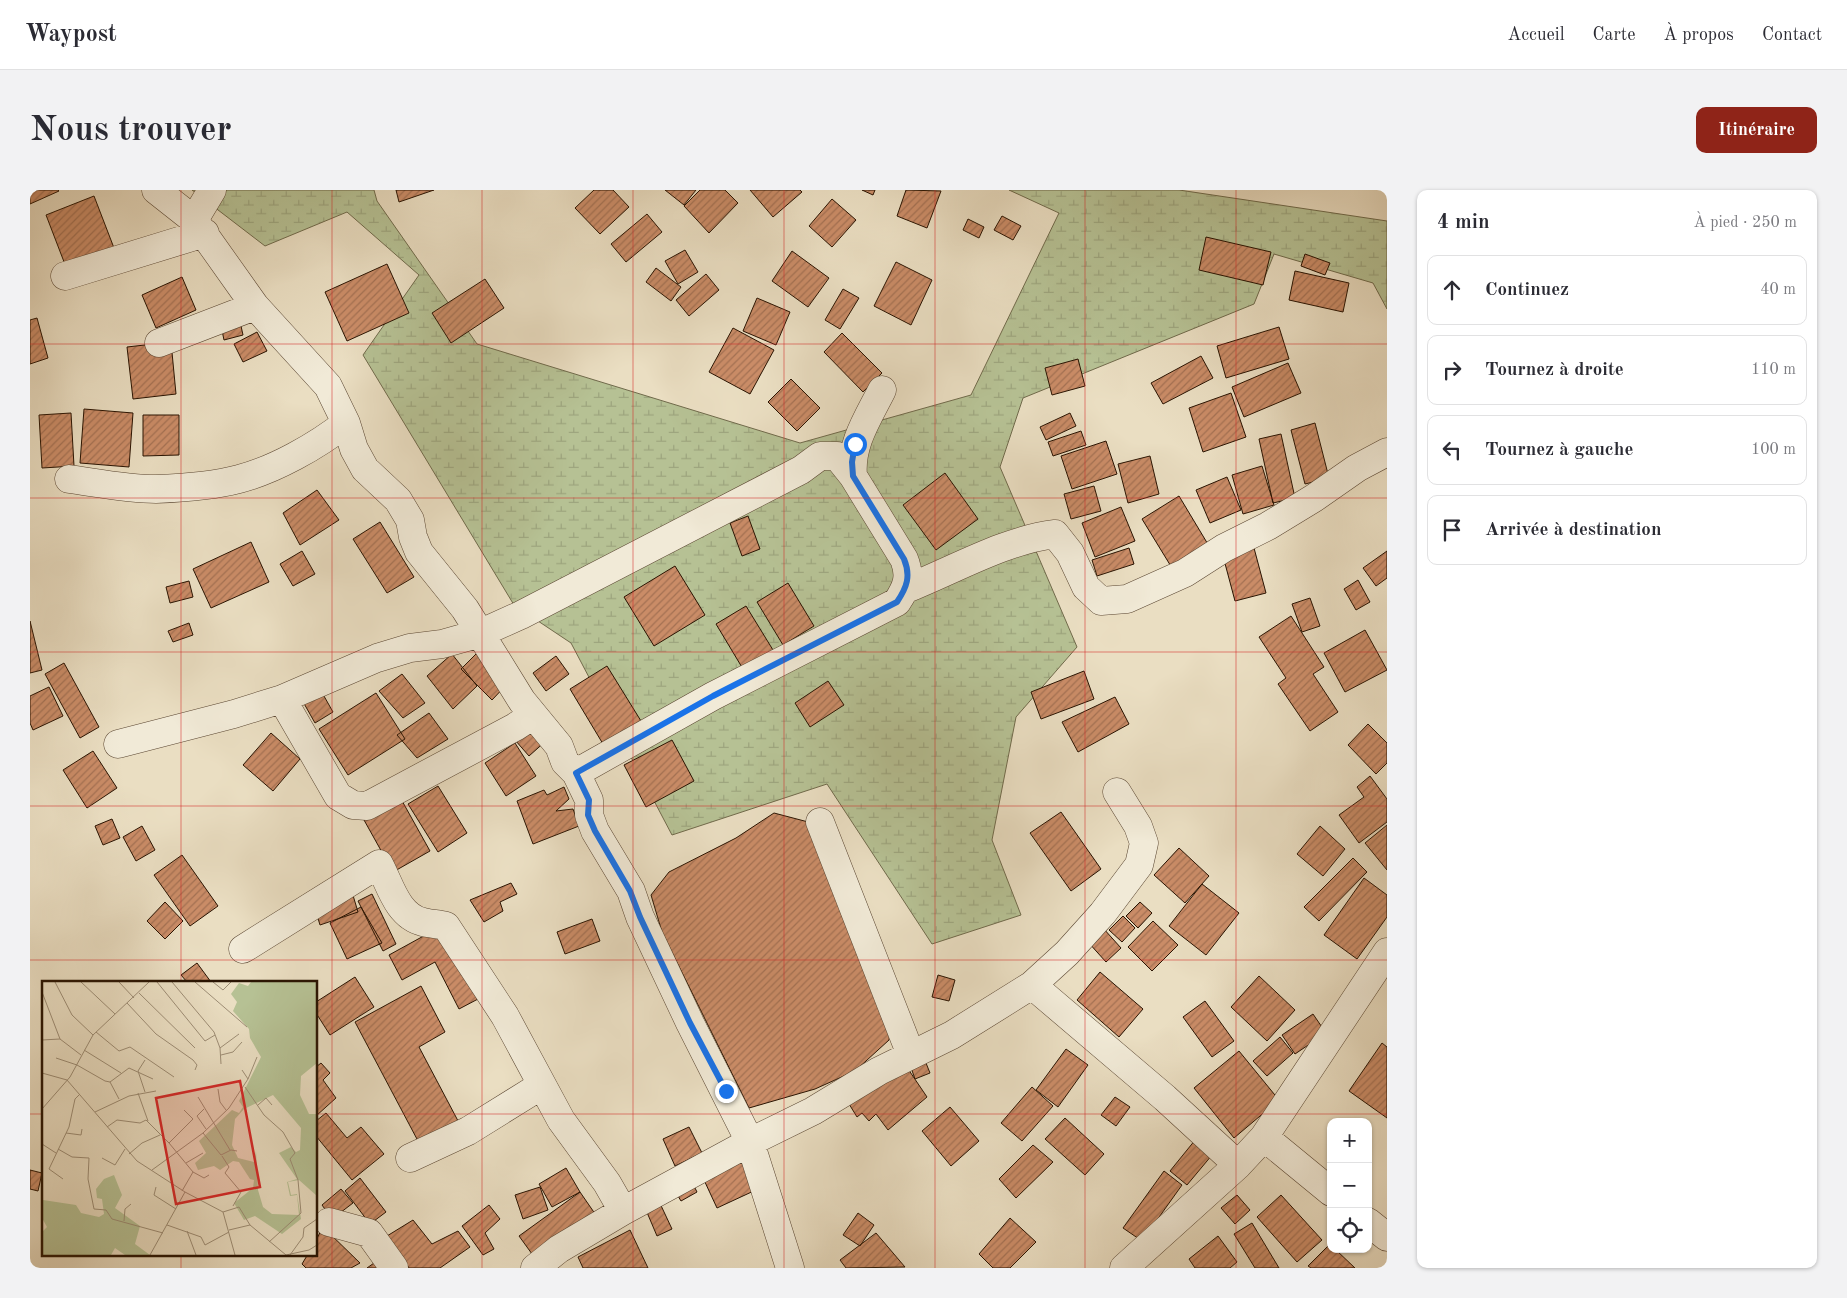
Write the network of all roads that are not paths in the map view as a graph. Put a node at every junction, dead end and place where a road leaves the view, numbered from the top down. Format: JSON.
{"nodes":[{"id":1,"x":156,"y":190,"type":"edge"},
{"id":2,"x":212,"y":190,"type":"edge"},
{"id":3,"x":199,"y":226,"type":"junction"},
{"id":4,"x":65,"y":276,"type":"dead end"},
{"id":5,"x":255,"y":306,"type":"junction"},
{"id":6,"x":160,"y":343,"type":"dead end"},
{"id":7,"x":882,"y":390,"type":"dead end"},
{"id":8,"x":346,"y":423,"type":"junction"},
{"id":9,"x":1387,"y":452,"type":"edge"},
{"id":10,"x":853,"y":476,"type":"junction"},
{"id":11,"x":69,"y":479,"type":"dead end"},
{"id":12,"x":906,"y":589,"type":"junction"},
{"id":13,"x":481,"y":633,"type":"junction"},
{"id":14,"x":282,"y":699,"type":"junction"},
{"id":15,"x":532,"y":716,"type":"junction"},
{"id":16,"x":118,"y":744,"type":"dead end"},
{"id":17,"x":576,"y":773,"type":"junction"},
{"id":18,"x":1117,"y":792,"type":"dead end"},
{"id":19,"x":820,"y":822,"type":"dead end"},
{"id":20,"x":243,"y":949,"type":"dead end"},
{"id":21,"x":1387,"y":952,"type":"edge"},
{"id":22,"x":1032,"y":985,"type":"junction"},
{"id":23,"x":911,"y":1055,"type":"junction"},
{"id":24,"x":542,"y":1085,"type":"junction"},
{"id":25,"x":1264,"y":1137,"type":"junction"},
{"id":26,"x":750,"y":1142,"type":"junction"},
{"id":27,"x":410,"y":1158,"type":"dead end"},
{"id":28,"x":1238,"y":1165,"type":"junction"},
{"id":29,"x":1327,"y":1189,"type":"edge"},
{"id":30,"x":623,"y":1210,"type":"junction"},
{"id":31,"x":329,"y":1222,"type":"dead end"},
{"id":32,"x":1372,"y":1225,"type":"edge"},
{"id":33,"x":1387,"y":1237,"type":"edge"},
{"id":34,"x":394,"y":1268,"type":"edge"},
{"id":35,"x":535,"y":1268,"type":"edge"},
{"id":36,"x":790,"y":1268,"type":"edge"},
{"id":37,"x":1124,"y":1268,"type":"edge"}],
"edges":[{"from":1,"to":3,"type":"street"},
{"from":2,"to":3,"type":"street"},
{"from":3,"to":4,"type":"street"},
{"from":3,"to":5,"type":"street"},
{"from":5,"to":6,"type":"street"},
{"from":5,"to":8,"type":"street"},
{"from":7,"to":10,"type":"street"},
{"from":8,"to":11,"type":"street"},
{"from":8,"to":13,"type":"street"},
{"from":9,"to":12,"type":"street"},
{"from":10,"to":12,"type":"street"},
{"from":10,"to":13,"type":"street"},
{"from":12,"to":17,"type":"street"},
{"from":13,"to":14,"type":"street"},
{"from":13,"to":15,"type":"street"},
{"from":14,"to":15,"type":"street"},
{"from":14,"to":16,"type":"street"},
{"from":15,"to":17,"type":"street"},
{"from":17,"to":26,"type":"street"},
{"from":18,"to":22,"type":"street"},
{"from":19,"to":23,"type":"street"},
{"from":20,"to":24,"type":"street"},
{"from":21,"to":25,"type":"street"},
{"from":22,"to":23,"type":"street"},
{"from":22,"to":28,"type":"street"},
{"from":23,"to":26,"type":"street"},
{"from":24,"to":27,"type":"street"},
{"from":24,"to":30,"type":"street"},
{"from":25,"to":28,"type":"street"},
{"from":25,"to":29,"type":"street"},
{"from":26,"to":30,"type":"street"},
{"from":26,"to":36,"type":"street"},
{"from":28,"to":37,"type":"street"},
{"from":30,"to":35,"type":"street"},
{"from":31,"to":34,"type":"street"},
{"from":32,"to":33,"type":"street"}]}
